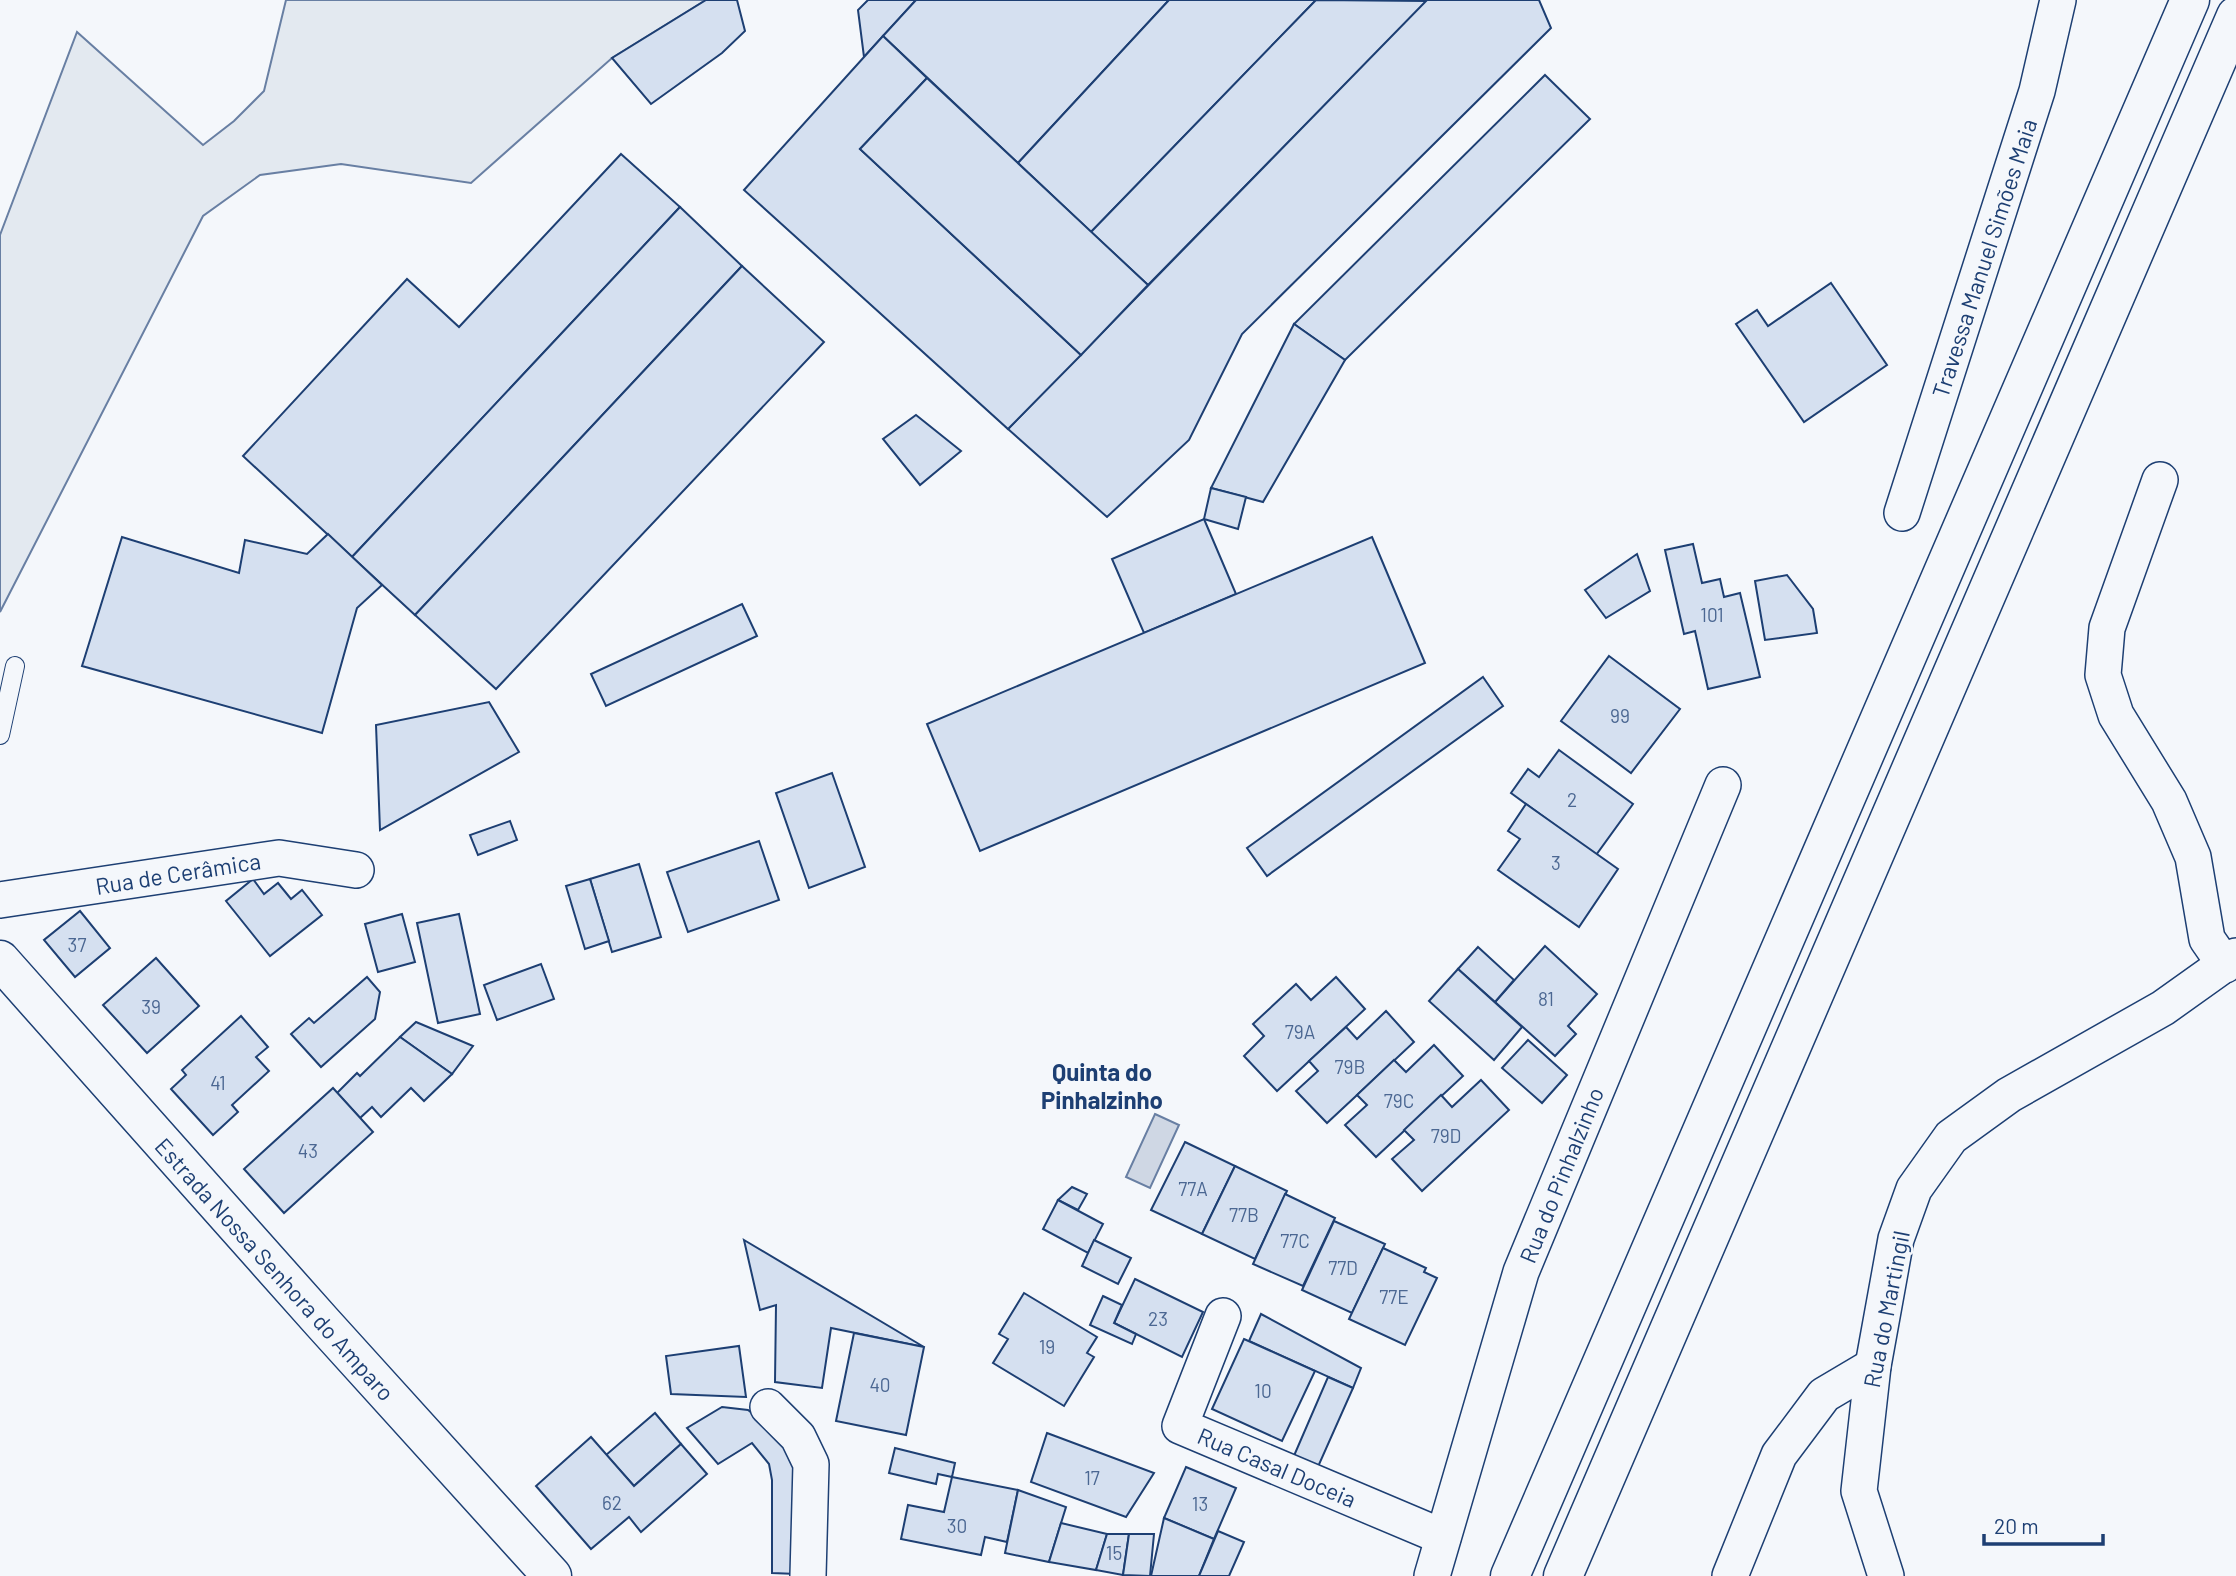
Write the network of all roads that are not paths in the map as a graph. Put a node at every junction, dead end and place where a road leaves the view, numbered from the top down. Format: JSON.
{"nodes":[{"id":1,"x":2058,"y":0,"type":"edge"},
{"id":2,"x":2190,"y":0,"type":"edge"},
{"id":3,"x":2236,"y":16,"type":"edge"},
{"id":4,"x":2160,"y":480,"type":"dead end"},
{"id":5,"x":1902,"y":513,"type":"dead end"},
{"id":6,"x":15,"y":666,"type":"dead end"},
{"id":7,"x":0,"y":735,"type":"edge"},
{"id":8,"x":1723,"y":785,"type":"dead end"},
{"id":9,"x":356,"y":870,"type":"dead end"},
{"id":10,"x":0,"y":900,"type":"edge"},
{"id":11,"x":0,"y":960,"type":"edge"},
{"id":12,"x":2231,"y":961,"type":"edge"},
{"id":13,"x":1223,"y":1316,"type":"dead end"},
{"id":14,"x":1872,"y":1366,"type":"junction"},
{"id":15,"x":768,"y":1407,"type":"dead end"},
{"id":16,"x":1443,"y":1537,"type":"junction"},
{"id":17,"x":552,"y":1576,"type":"edge"},
{"id":18,"x":808,"y":1576,"type":"edge"},
{"id":19,"x":1432,"y":1576,"type":"edge"},
{"id":20,"x":1510,"y":1576,"type":"edge"},
{"id":21,"x":1563,"y":1576,"type":"edge"},
{"id":22,"x":1730,"y":1576,"type":"edge"},
{"id":23,"x":1886,"y":1576,"type":"edge"}],
"edges":[{"from":1,"to":5,"type":"street","name":"Travessa Manuel Simões Maia"},
{"from":2,"to":20,"type":"main road"},
{"from":3,"to":21,"type":"main road"},
{"from":4,"to":12,"type":"street"},
{"from":6,"to":7,"type":"lane"},
{"from":8,"to":16,"type":"street","name":"Rua do Pinhalzinho"},
{"from":9,"to":10,"type":"street","name":"Rua de Cerâmica"},
{"from":11,"to":17,"type":"main road","name":"Estrada Nossa Senhora do Amparo"},
{"from":12,"to":14,"type":"street","name":"Rua do Martingil"},
{"from":13,"to":16,"type":"street","name":"Rua Casal Doceia"},
{"from":14,"to":22,"type":"street"},
{"from":14,"to":23,"type":"street","name":"Rua do Martingil"},
{"from":15,"to":18,"type":"street"},
{"from":16,"to":19,"type":"street","name":"Rua do Pinhalzinho"}]}
